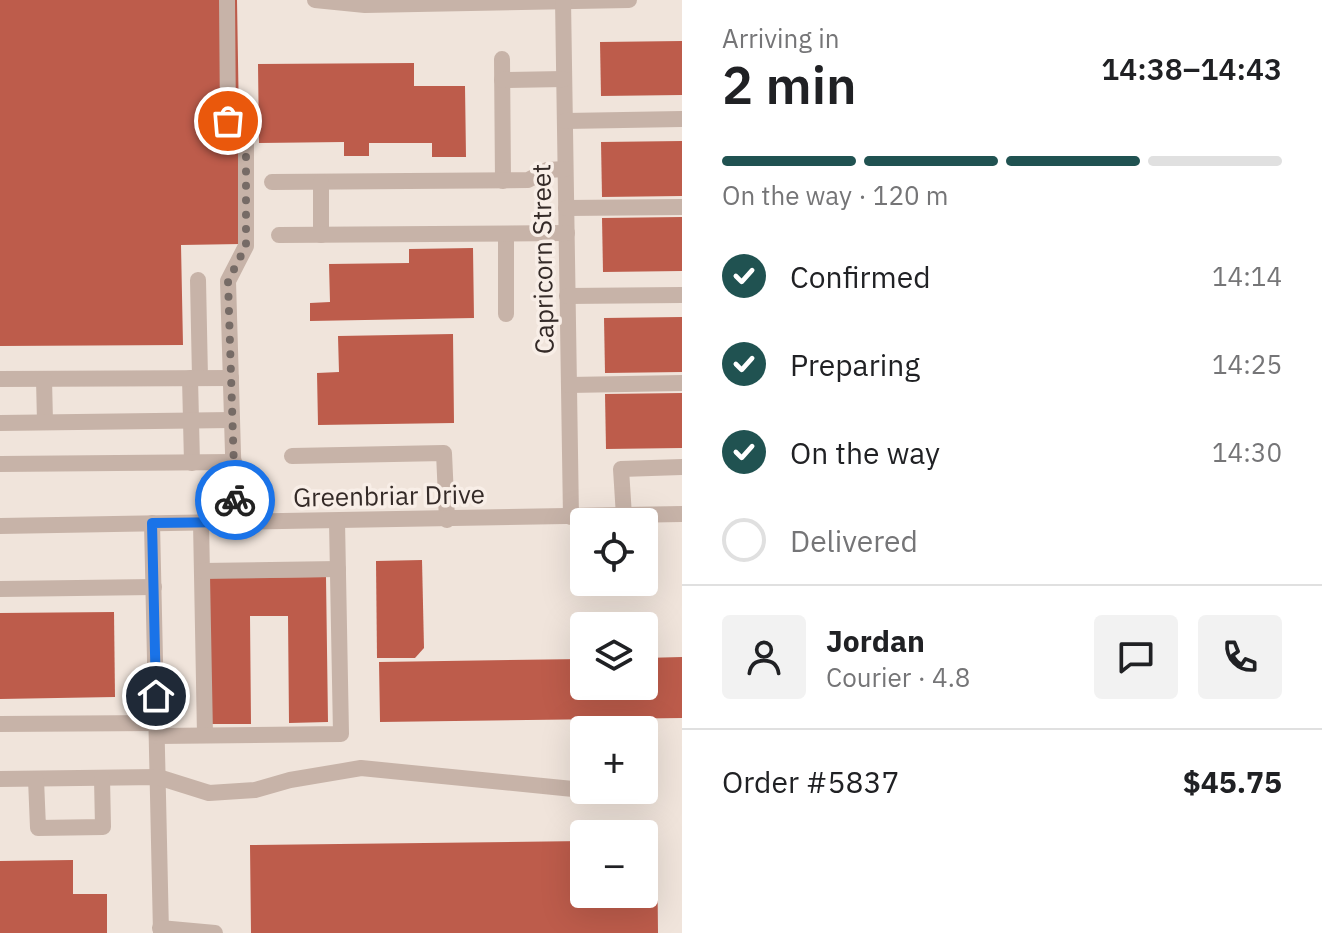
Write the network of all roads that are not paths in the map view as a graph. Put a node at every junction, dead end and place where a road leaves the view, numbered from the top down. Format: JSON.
{"nodes":[{"id":1,"x":227,"y":0,"type":"edge"},
{"id":2,"x":315,"y":0,"type":"edge"},
{"id":3,"x":629,"y":0,"type":"edge"},
{"id":4,"x":563,"y":2,"type":"edge"},
{"id":5,"x":502,"y":59,"type":"dead end"},
{"id":6,"x":564,"y":79,"type":"junction"},
{"id":7,"x":502,"y":80,"type":"junction"},
{"id":8,"x":682,"y":119,"type":"edge"},
{"id":9,"x":565,"y":121,"type":"junction"},
{"id":10,"x":565,"y":169,"type":"junction"},
{"id":11,"x":503,"y":181,"type":"junction"},
{"id":12,"x":272,"y":182,"type":"dead end"},
{"id":13,"x":321,"y":182,"type":"junction"},
{"id":14,"x":682,"y":207,"type":"edge"},
{"id":15,"x":566,"y":208,"type":"junction"},
{"id":16,"x":567,"y":233,"type":"junction"},
{"id":17,"x":506,"y":234,"type":"junction"},
{"id":18,"x":279,"y":235,"type":"dead end"},
{"id":19,"x":321,"y":235,"type":"junction"},
{"id":20,"x":198,"y":280,"type":"dead end"},
{"id":21,"x":682,"y":295,"type":"edge"},
{"id":22,"x":567,"y":296,"type":"junction"},
{"id":23,"x":506,"y":314,"type":"dead end"},
{"id":24,"x":195,"y":378,"type":"junction"},
{"id":25,"x":231,"y":378,"type":"junction"},
{"id":26,"x":0,"y":379,"type":"edge"},
{"id":27,"x":44,"y":379,"type":"junction"},
{"id":28,"x":682,"y":383,"type":"edge"},
{"id":29,"x":569,"y":385,"type":"junction"},
{"id":30,"x":191,"y":420,"type":"junction"},
{"id":31,"x":232,"y":420,"type":"junction"},
{"id":32,"x":45,"y":422,"type":"junction"},
{"id":33,"x":0,"y":423,"type":"edge"},
{"id":34,"x":292,"y":456,"type":"dead end"},
{"id":35,"x":234,"y":462,"type":"junction"},
{"id":36,"x":192,"y":463,"type":"junction"},
{"id":37,"x":0,"y":464,"type":"edge"},
{"id":38,"x":682,"y":467,"type":"edge"},
{"id":39,"x":571,"y":508,"type":"edge"},
{"id":40,"x":623,"y":508,"type":"edge"},
{"id":41,"x":682,"y":514,"type":"edge"},
{"id":42,"x":658,"y":515,"type":"edge"},
{"id":43,"x":570,"y":517,"type":"edge"},
{"id":44,"x":447,"y":520,"type":"junction"},
{"id":45,"x":337,"y":521,"type":"junction"},
{"id":46,"x":201,"y":522,"type":"junction"},
{"id":47,"x":235,"y":522,"type":"junction"},
{"id":48,"x":152,"y":523,"type":"junction"},
{"id":49,"x":0,"y":526,"type":"edge"},
{"id":50,"x":338,"y":569,"type":"junction"},
{"id":51,"x":202,"y":571,"type":"junction"},
{"id":52,"x":154,"y":587,"type":"junction"},
{"id":53,"x":0,"y":589,"type":"edge"},
{"id":54,"x":0,"y":724,"type":"edge"},
{"id":55,"x":157,"y":730,"type":"junction"},
{"id":56,"x":205,"y":735,"type":"junction"},
{"id":57,"x":158,"y":777,"type":"junction"},
{"id":58,"x":102,"y":778,"type":"junction"},
{"id":59,"x":0,"y":779,"type":"edge"},
{"id":60,"x":36,"y":779,"type":"junction"},
{"id":61,"x":570,"y":789,"type":"edge"},
{"id":62,"x":160,"y":931,"type":"edge"},
{"id":63,"x":215,"y":933,"type":"edge"}],
"edges":[{"from":1,"to":25,"type":"street"},
{"from":2,"to":4,"type":"street"},
{"from":3,"to":4,"type":"street"},
{"from":4,"to":6,"type":"street","name":"Capricorn Street"},
{"from":5,"to":7,"type":"street"},
{"from":6,"to":7,"type":"street"},
{"from":6,"to":9,"type":"street","name":"Capricorn Street"},
{"from":7,"to":11,"type":"street"},
{"from":8,"to":9,"type":"street"},
{"from":9,"to":10,"type":"street","name":"Capricorn Street"},
{"from":10,"to":11,"type":"street"},
{"from":10,"to":15,"type":"street","name":"Capricorn Street"},
{"from":11,"to":13,"type":"street"},
{"from":12,"to":13,"type":"street"},
{"from":13,"to":19,"type":"street"},
{"from":14,"to":15,"type":"street"},
{"from":15,"to":16,"type":"street","name":"Capricorn Street"},
{"from":16,"to":17,"type":"street"},
{"from":16,"to":22,"type":"street","name":"Capricorn Street"},
{"from":17,"to":19,"type":"street"},
{"from":17,"to":23,"type":"street"},
{"from":18,"to":19,"type":"street"},
{"from":20,"to":24,"type":"street"},
{"from":21,"to":22,"type":"street"},
{"from":22,"to":29,"type":"street","name":"Capricorn Street"},
{"from":24,"to":25,"type":"street"},
{"from":24,"to":27,"type":"street"},
{"from":24,"to":30,"type":"street"},
{"from":25,"to":31,"type":"street"},
{"from":26,"to":27,"type":"street"},
{"from":27,"to":32,"type":"street"},
{"from":28,"to":29,"type":"street"},
{"from":29,"to":39,"type":"street","name":"Capricorn Street"},
{"from":30,"to":31,"type":"street"},
{"from":30,"to":32,"type":"street"},
{"from":30,"to":36,"type":"street"},
{"from":31,"to":35,"type":"street"},
{"from":32,"to":33,"type":"street"},
{"from":34,"to":44,"type":"street"},
{"from":35,"to":36,"type":"street"},
{"from":35,"to":47,"type":"street"},
{"from":36,"to":37,"type":"street"},
{"from":38,"to":40,"type":"street"},
{"from":41,"to":42,"type":"street","name":"Greenbriar Drive"},
{"from":43,"to":44,"type":"street","name":"Greenbriar Drive"},
{"from":44,"to":45,"type":"street","name":"Greenbriar Drive"},
{"from":45,"to":47,"type":"street","name":"Greenbriar Drive"},
{"from":45,"to":50,"type":"street"},
{"from":46,"to":47,"type":"street","name":"Greenbriar Drive"},
{"from":46,"to":48,"type":"street","name":"Greenbriar Drive"},
{"from":46,"to":51,"type":"street"},
{"from":48,"to":49,"type":"street","name":"Greenbriar Drive"},
{"from":48,"to":52,"type":"street"},
{"from":50,"to":51,"type":"street"},
{"from":50,"to":56,"type":"street"},
{"from":51,"to":56,"type":"street"},
{"from":52,"to":53,"type":"street"},
{"from":52,"to":55,"type":"street"},
{"from":54,"to":55,"type":"street"},
{"from":55,"to":56,"type":"street"},
{"from":55,"to":57,"type":"street"},
{"from":57,"to":58,"type":"street"},
{"from":57,"to":61,"type":"street"},
{"from":57,"to":62,"type":"street"},
{"from":58,"to":60,"type":"street"},
{"from":58,"to":60,"type":"street"},
{"from":59,"to":60,"type":"street"},
{"from":62,"to":63,"type":"street"}]}
